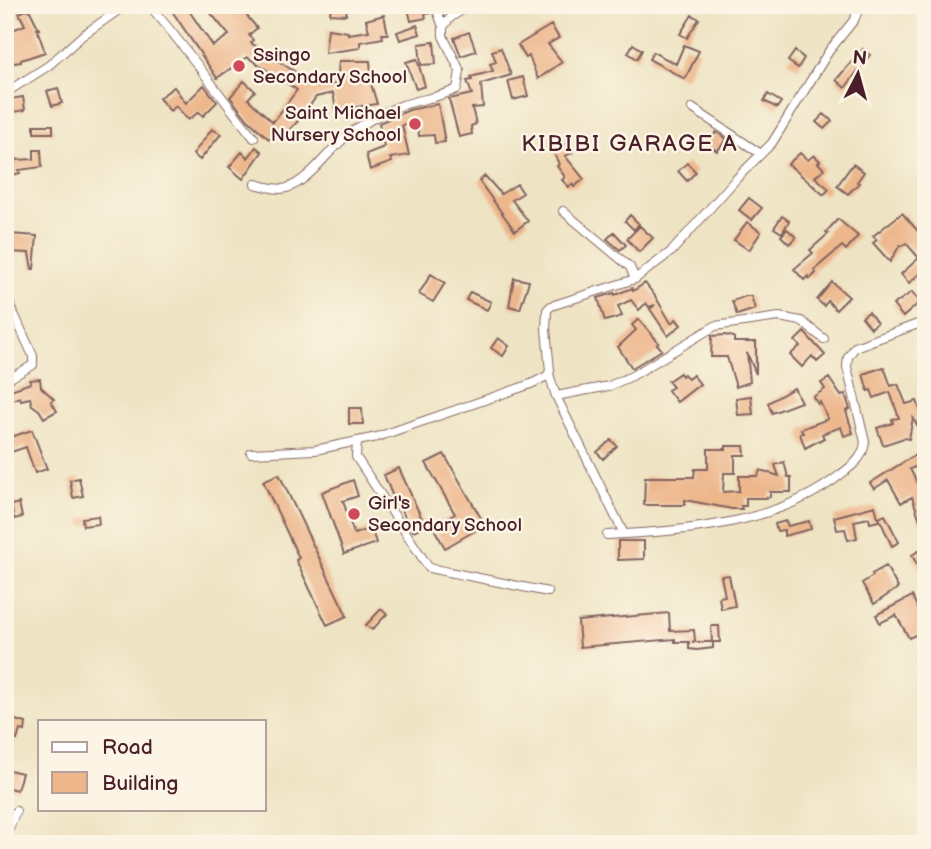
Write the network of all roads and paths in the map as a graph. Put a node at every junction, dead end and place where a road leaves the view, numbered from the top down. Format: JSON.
{"nodes":[{"id":1,"x":126,"y":5,"type":"edge"},
{"id":2,"x":149,"y":5,"type":"edge"},
{"id":3,"x":435,"y":5,"type":"edge"},
{"id":4,"x":470,"y":5,"type":"edge"},
{"id":5,"x":861,"y":5,"type":"edge"},
{"id":6,"x":443,"y":27,"type":"junction"},
{"id":7,"x":5,"y":93,"type":"edge"},
{"id":8,"x":692,"y":108,"type":"dead end"},
{"id":9,"x":254,"y":138,"type":"dead end"},
{"id":10,"x":761,"y":154,"type":"junction"},
{"id":11,"x":255,"y":184,"type":"dead end"},
{"id":12,"x":563,"y":211,"type":"dead end"},
{"id":13,"x":635,"y":279,"type":"junction"},
{"id":14,"x":5,"y":294,"type":"edge"},
{"id":15,"x":926,"y":321,"type":"edge"},
{"id":16,"x":824,"y":339,"type":"dead end"},
{"id":17,"x":549,"y":374,"type":"junction"},
{"id":18,"x":5,"y":381,"type":"edge"},
{"id":19,"x":556,"y":396,"type":"junction"},
{"id":20,"x":358,"y":441,"type":"junction"},
{"id":21,"x":251,"y":453,"type":"dead end"},
{"id":22,"x":624,"y":534,"type":"junction"},
{"id":23,"x":607,"y":535,"type":"dead end"},
{"id":24,"x":548,"y":592,"type":"dead end"},
{"id":25,"x":16,"y":811,"type":"dead end"},
{"id":26,"x":5,"y":839,"type":"edge"}],
"edges":[{"from":1,"to":7,"type":"street"},
{"from":2,"to":9,"type":"street"},
{"from":3,"to":6,"type":"street"},
{"from":4,"to":6,"type":"street"},
{"from":5,"to":10,"type":"street"},
{"from":6,"to":11,"type":"street"},
{"from":8,"to":10,"type":"street"},
{"from":10,"to":13,"type":"street"},
{"from":12,"to":13,"type":"street"},
{"from":13,"to":17,"type":"street"},
{"from":14,"to":18,"type":"street"},
{"from":15,"to":22,"type":"street"},
{"from":16,"to":19,"type":"street"},
{"from":17,"to":19,"type":"street"},
{"from":17,"to":20,"type":"street"},
{"from":19,"to":22,"type":"street"},
{"from":20,"to":21,"type":"street"},
{"from":20,"to":24,"type":"street"},
{"from":22,"to":23,"type":"street"},
{"from":25,"to":26,"type":"street"}]}
